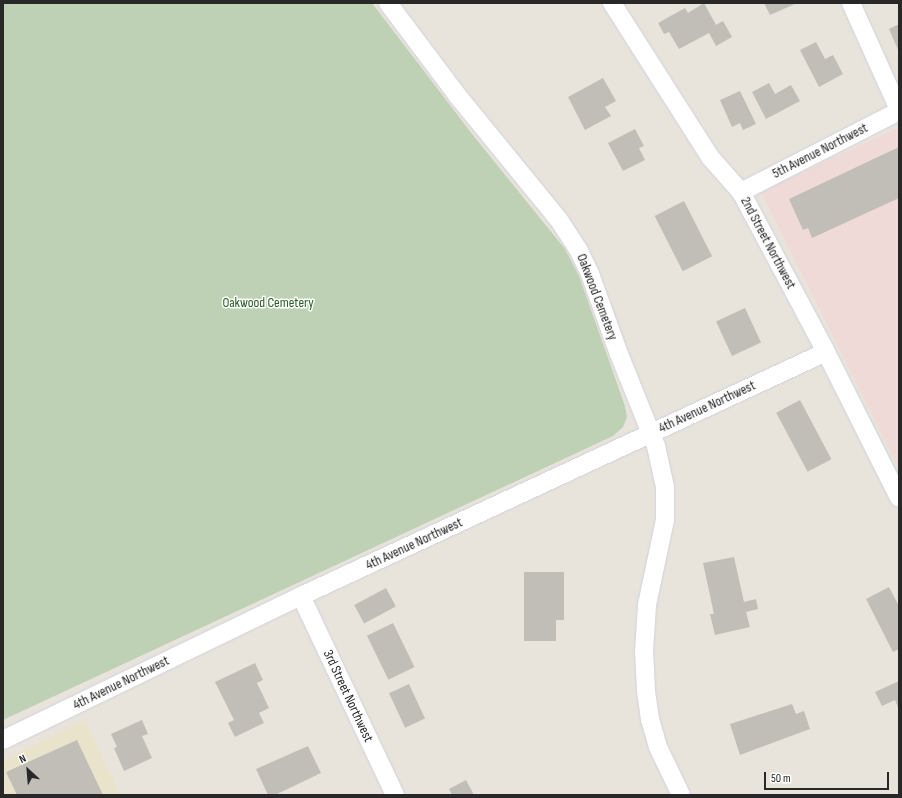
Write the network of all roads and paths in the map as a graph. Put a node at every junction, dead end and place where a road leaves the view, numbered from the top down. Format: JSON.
{"nodes":[{"id":1,"x":388,"y":3,"type":"edge"},
{"id":2,"x":612,"y":3,"type":"edge"},
{"id":3,"x":851,"y":3,"type":"edge"},
{"id":4,"x":899,"y":110,"type":"edge"},
{"id":5,"x":741,"y":192,"type":"junction"},
{"id":6,"x":826,"y":352,"type":"junction"},
{"id":7,"x":650,"y":434,"type":"junction"},
{"id":8,"x":899,"y":498,"type":"edge"},
{"id":9,"x":301,"y":596,"type":"junction"},
{"id":10,"x":3,"y":740,"type":"edge"},
{"id":11,"x":395,"y":795,"type":"edge"},
{"id":12,"x":681,"y":795,"type":"edge"}],
"edges":[{"from":1,"to":7,"type":"street","name":"Oakwood Cemetery"},
{"from":2,"to":5,"type":"street","name":"2nd Street Northwest"},
{"from":3,"to":4,"type":"street"},
{"from":4,"to":5,"type":"street","name":"5th Avenue Northwest"},
{"from":5,"to":6,"type":"street","name":"2nd Street Northwest"},
{"from":6,"to":7,"type":"street","name":"4th Avenue Northwest"},
{"from":6,"to":8,"type":"street","name":"2nd Street Northwest"},
{"from":7,"to":9,"type":"street","name":"4th Avenue Northwest"},
{"from":7,"to":12,"type":"street","name":"Oakwood Cemetery"},
{"from":9,"to":10,"type":"street","name":"4th Avenue Northwest"},
{"from":9,"to":11,"type":"street","name":"3rd Street Northwest"}]}
